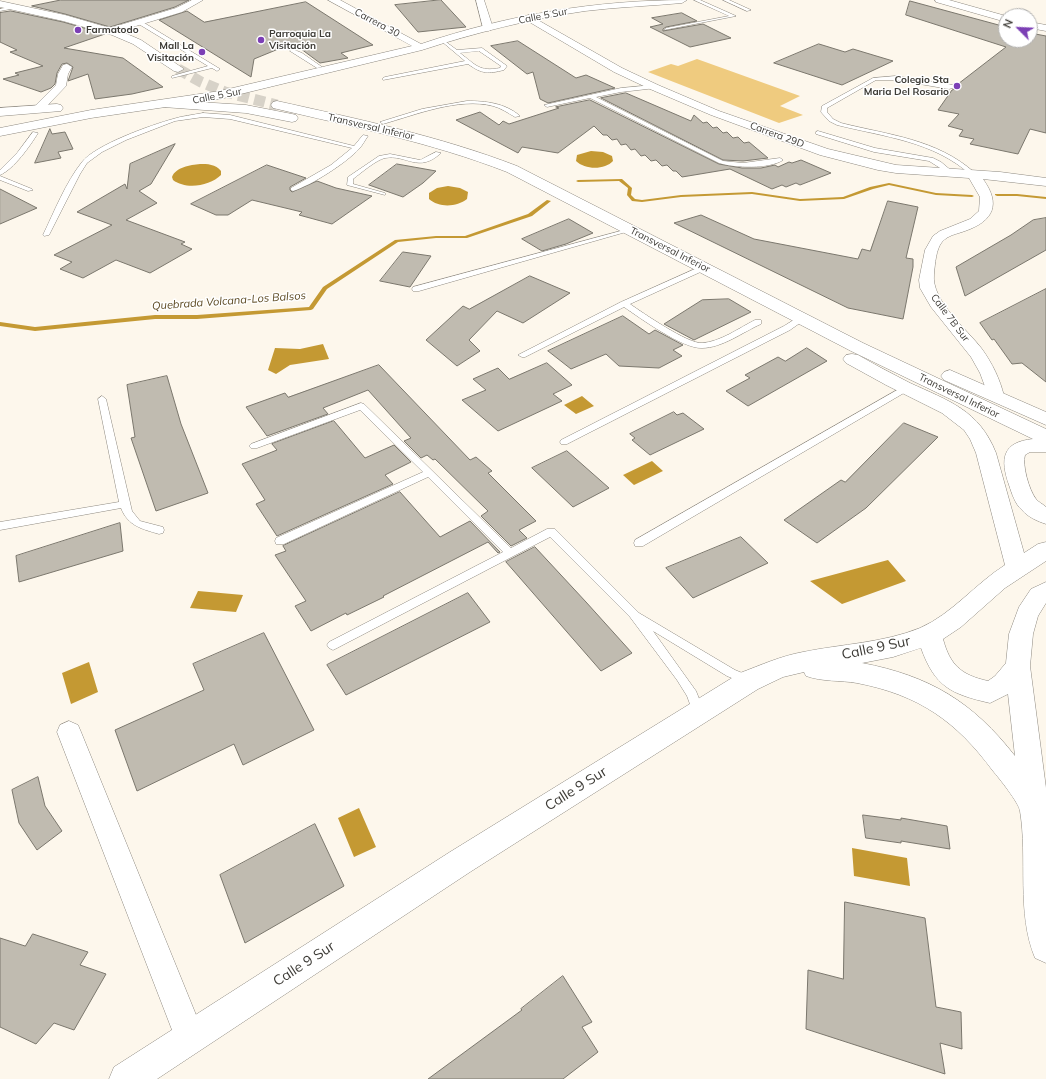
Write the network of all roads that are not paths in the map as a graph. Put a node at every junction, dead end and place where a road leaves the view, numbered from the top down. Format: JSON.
{"nodes":[{"id":1,"x":199,"y":0,"type":"edge"},
{"id":2,"x":333,"y":0,"type":"edge"},
{"id":3,"x":480,"y":0,"type":"edge"},
{"id":4,"x":677,"y":0,"type":"edge"},
{"id":5,"x":696,"y":0,"type":"edge"},
{"id":6,"x":725,"y":0,"type":"edge"},
{"id":7,"x":938,"y":0,"type":"edge"},
{"id":8,"x":0,"y":4,"type":"edge"},
{"id":9,"x":14,"y":7,"type":"junction"},
{"id":10,"x":0,"y":10,"type":"edge"},
{"id":11,"x":749,"y":10,"type":"dead end"},
{"id":12,"x":998,"y":17,"type":"edge"},
{"id":13,"x":529,"y":18,"type":"junction"},
{"id":14,"x":139,"y":22,"type":"junction"},
{"id":15,"x":98,"y":27,"type":"junction"},
{"id":16,"x":488,"y":28,"type":"junction"},
{"id":17,"x":666,"y":29,"type":"dead end"},
{"id":18,"x":110,"y":31,"type":"junction"},
{"id":19,"x":442,"y":40,"type":"junction"},
{"id":20,"x":417,"y":46,"type":"junction"},
{"id":21,"x":292,"y":50,"type":"dead end"},
{"id":22,"x":456,"y":52,"type":"junction"},
{"id":23,"x":469,"y":62,"type":"junction"},
{"id":24,"x":67,"y":67,"type":"dead end"},
{"id":25,"x":319,"y":67,"type":"junction"},
{"id":26,"x":386,"y":79,"type":"dead end"},
{"id":27,"x":173,"y":81,"type":"junction"},
{"id":28,"x":956,"y":86,"type":"dead end"},
{"id":29,"x":654,"y":87,"type":"junction"},
{"id":30,"x":590,"y":96,"type":"junction"},
{"id":31,"x":255,"y":99,"type":"dead end"},
{"id":32,"x":163,"y":101,"type":"junction"},
{"id":33,"x":547,"y":105,"type":"dead end"},
{"id":34,"x":220,"y":106,"type":"junction"},
{"id":35,"x":38,"y":110,"type":"junction"},
{"id":36,"x":0,"y":112,"type":"edge"},
{"id":37,"x":517,"y":116,"type":"dead end"},
{"id":38,"x":383,"y":122,"type":"junction"},
{"id":39,"x":849,"y":126,"type":"junction"},
{"id":40,"x":0,"y":132,"type":"edge"},
{"id":41,"x":35,"y":133,"type":"dead end"},
{"id":42,"x":818,"y":133,"type":"dead end"},
{"id":43,"x":365,"y":136,"type":"junction"},
{"id":44,"x":840,"y":140,"type":"junction"},
{"id":45,"x":358,"y":148,"type":"junction"},
{"id":46,"x":438,"y":153,"type":"junction"},
{"id":47,"x":490,"y":160,"type":"junction"},
{"id":48,"x":780,"y":160,"type":"dead end"},
{"id":49,"x":0,"y":172,"type":"edge"},
{"id":50,"x":950,"y":172,"type":"junction"},
{"id":51,"x":973,"y":174,"type":"junction"},
{"id":52,"x":0,"y":178,"type":"edge"},
{"id":53,"x":1046,"y":182,"type":"edge"},
{"id":54,"x":293,"y":189,"type":"dead end"},
{"id":55,"x":30,"y":190,"type":"dead end"},
{"id":56,"x":383,"y":194,"type":"dead end"},
{"id":57,"x":630,"y":230,"type":"junction"},
{"id":58,"x":46,"y":235,"type":"dead end"},
{"id":59,"x":704,"y":267,"type":"junction"},
{"id":60,"x":416,"y":290,"type":"dead end"},
{"id":61,"x":624,"y":304,"type":"junction"},
{"id":62,"x":802,"y":318,"type":"junction"},
{"id":63,"x":758,"y":322,"type":"dead end"},
{"id":64,"x":522,"y":355,"type":"dead end"},
{"id":65,"x":906,"y":388,"type":"junction"},
{"id":66,"x":996,"y":396,"type":"junction"},
{"id":67,"x":102,"y":399,"type":"dead end"},
{"id":68,"x":1046,"y":418,"type":"edge"},
{"id":69,"x":1046,"y":437,"type":"edge"},
{"id":70,"x":564,"y":442,"type":"dead end"},
{"id":71,"x":1046,"y":445,"type":"edge"},
{"id":72,"x":254,"y":446,"type":"dead end"},
{"id":73,"x":429,"y":473,"type":"junction"},
{"id":74,"x":124,"y":504,"type":"junction"},
{"id":75,"x":1046,"y":516,"type":"edge"},
{"id":76,"x":0,"y":526,"type":"edge"},
{"id":77,"x":159,"y":530,"type":"dead end"},
{"id":78,"x":280,"y":541,"type":"dead end"},
{"id":79,"x":639,"y":543,"type":"dead end"},
{"id":80,"x":1046,"y":550,"type":"edge"},
{"id":81,"x":510,"y":553,"type":"junction"},
{"id":82,"x":1017,"y":568,"type":"junction"},
{"id":83,"x":1046,"y":590,"type":"edge"},
{"id":84,"x":634,"y":614,"type":"junction"},
{"id":85,"x":930,"y":635,"type":"junction"},
{"id":86,"x":333,"y":645,"type":"dead end"},
{"id":87,"x":784,"y":666,"type":"junction"},
{"id":88,"x":1018,"y":666,"type":"junction"},
{"id":89,"x":749,"y":681,"type":"junction"},
{"id":90,"x":698,"y":711,"type":"junction"},
{"id":91,"x":69,"y":732,"type":"dead end"},
{"id":92,"x":1034,"y":804,"type":"junction"},
{"id":93,"x":1046,"y":947,"type":"edge"},
{"id":94,"x":190,"y":1037,"type":"junction"},
{"id":95,"x":126,"y":1079,"type":"edge"}],
"edges":[{"from":1,"to":14,"type":"street"},
{"from":2,"to":20,"type":"main road","name":"Carrera 30"},
{"from":3,"to":16,"type":"street"},
{"from":4,"to":13,"type":"main road","name":"Calle 5 Sur"},
{"from":5,"to":17,"type":"lane"},
{"from":6,"to":11,"type":"lane"},
{"from":7,"to":12,"type":"street"},
{"from":8,"to":9,"type":"main road"},
{"from":9,"to":10,"type":"lane"},
{"from":9,"to":15,"type":"main road"},
{"from":13,"to":16,"type":"main road","name":"Calle 5 Sur"},
{"from":13,"to":29,"type":"street","name":"Carrera 29D"},
{"from":14,"to":18,"type":"street"},
{"from":14,"to":27,"type":"lane"},
{"from":15,"to":18,"type":"main road"},
{"from":15,"to":27,"type":"main road"},
{"from":16,"to":19,"type":"main road","name":"Calle 5 Sur"},
{"from":18,"to":27,"type":"main road"},
{"from":19,"to":20,"type":"main road","name":"Calle 5 Sur"},
{"from":19,"to":22,"type":"lane"},
{"from":20,"to":25,"type":"main road","name":"Calle 5 Sur"},
{"from":20,"to":32,"type":"main road","name":"Calle 5 Sur"},
{"from":21,"to":25,"type":"lane"},
{"from":22,"to":23,"type":"lane"},
{"from":22,"to":23,"type":"lane"},
{"from":23,"to":26,"type":"lane"},
{"from":24,"to":35,"type":"street"},
{"from":25,"to":32,"type":"main road","name":"Calle 5 Sur"},
{"from":27,"to":32,"type":"main road"},
{"from":28,"to":39,"type":"lane"},
{"from":29,"to":30,"type":"lane"},
{"from":29,"to":50,"type":"street","name":"Carrera 29D"},
{"from":30,"to":33,"type":"lane"},
{"from":30,"to":48,"type":"lane"},
{"from":31,"to":34,"type":"main road"},
{"from":32,"to":34,"type":"main road"},
{"from":32,"to":35,"type":"main road","name":"Calle 5 Sur"},
{"from":32,"to":40,"type":"main road","name":"Calle 5 Sur"},
{"from":34,"to":43,"type":"main road"},
{"from":35,"to":36,"type":"main road","name":"Calle 5 Sur"},
{"from":37,"to":38,"type":"lane"},
{"from":38,"to":47,"type":"main road"},
{"from":38,"to":47,"type":"main road","name":"Transversal Inferior"},
{"from":39,"to":44,"type":"lane"},
{"from":39,"to":51,"type":"lane"},
{"from":41,"to":49,"type":"lane"},
{"from":42,"to":44,"type":"lane"},
{"from":43,"to":45,"type":"lane"},
{"from":43,"to":46,"type":"main road"},
{"from":44,"to":50,"type":"lane"},
{"from":45,"to":54,"type":"lane"},
{"from":45,"to":58,"type":"lane"},
{"from":46,"to":47,"type":"main road"},
{"from":46,"to":56,"type":"lane"},
{"from":47,"to":57,"type":"main road","name":"Transversal Inferior"},
{"from":50,"to":51,"type":"street","name":"Carrera 29D"},
{"from":51,"to":53,"type":"street","name":"Carrera 29D"},
{"from":51,"to":66,"type":"street","name":"Calle 7B Sur"},
{"from":52,"to":55,"type":"lane"},
{"from":57,"to":59,"type":"main road","name":"Transversal Inferior"},
{"from":57,"to":60,"type":"lane"},
{"from":59,"to":61,"type":"lane"},
{"from":59,"to":62,"type":"main road","name":"Transversal Inferior"},
{"from":61,"to":63,"type":"lane"},
{"from":61,"to":64,"type":"lane"},
{"from":62,"to":65,"type":"main road"},
{"from":62,"to":66,"type":"main road"},
{"from":62,"to":69,"type":"main road","name":"Transversal Inferior"},
{"from":62,"to":70,"type":"lane"},
{"from":65,"to":79,"type":"lane"},
{"from":65,"to":82,"type":"main road"},
{"from":66,"to":68,"type":"main road"},
{"from":67,"to":74,"type":"lane"},
{"from":71,"to":75,"type":"main road"},
{"from":72,"to":73,"type":"lane"},
{"from":73,"to":78,"type":"lane"},
{"from":73,"to":81,"type":"lane"},
{"from":74,"to":76,"type":"lane"},
{"from":74,"to":77,"type":"lane"},
{"from":80,"to":82,"type":"main road","name":"Calle 9 Sur"},
{"from":81,"to":84,"type":"lane"},
{"from":81,"to":86,"type":"lane"},
{"from":82,"to":85,"type":"main road","name":"Calle 9 Sur"},
{"from":83,"to":88,"type":"main road"},
{"from":84,"to":89,"type":"lane"},
{"from":84,"to":90,"type":"lane"},
{"from":85,"to":87,"type":"main road","name":"Calle 9 Sur"},
{"from":85,"to":88,"type":"main road"},
{"from":87,"to":89,"type":"main road","name":"Calle 9 Sur"},
{"from":87,"to":92,"type":"main road"},
{"from":88,"to":92,"type":"main road"},
{"from":89,"to":90,"type":"main road","name":"Calle 9 Sur"},
{"from":90,"to":94,"type":"main road","name":"Calle 9 Sur"},
{"from":91,"to":94,"type":"street"},
{"from":92,"to":93,"type":"main road"},
{"from":94,"to":95,"type":"main road","name":"Calle 9 Sur"}]}
